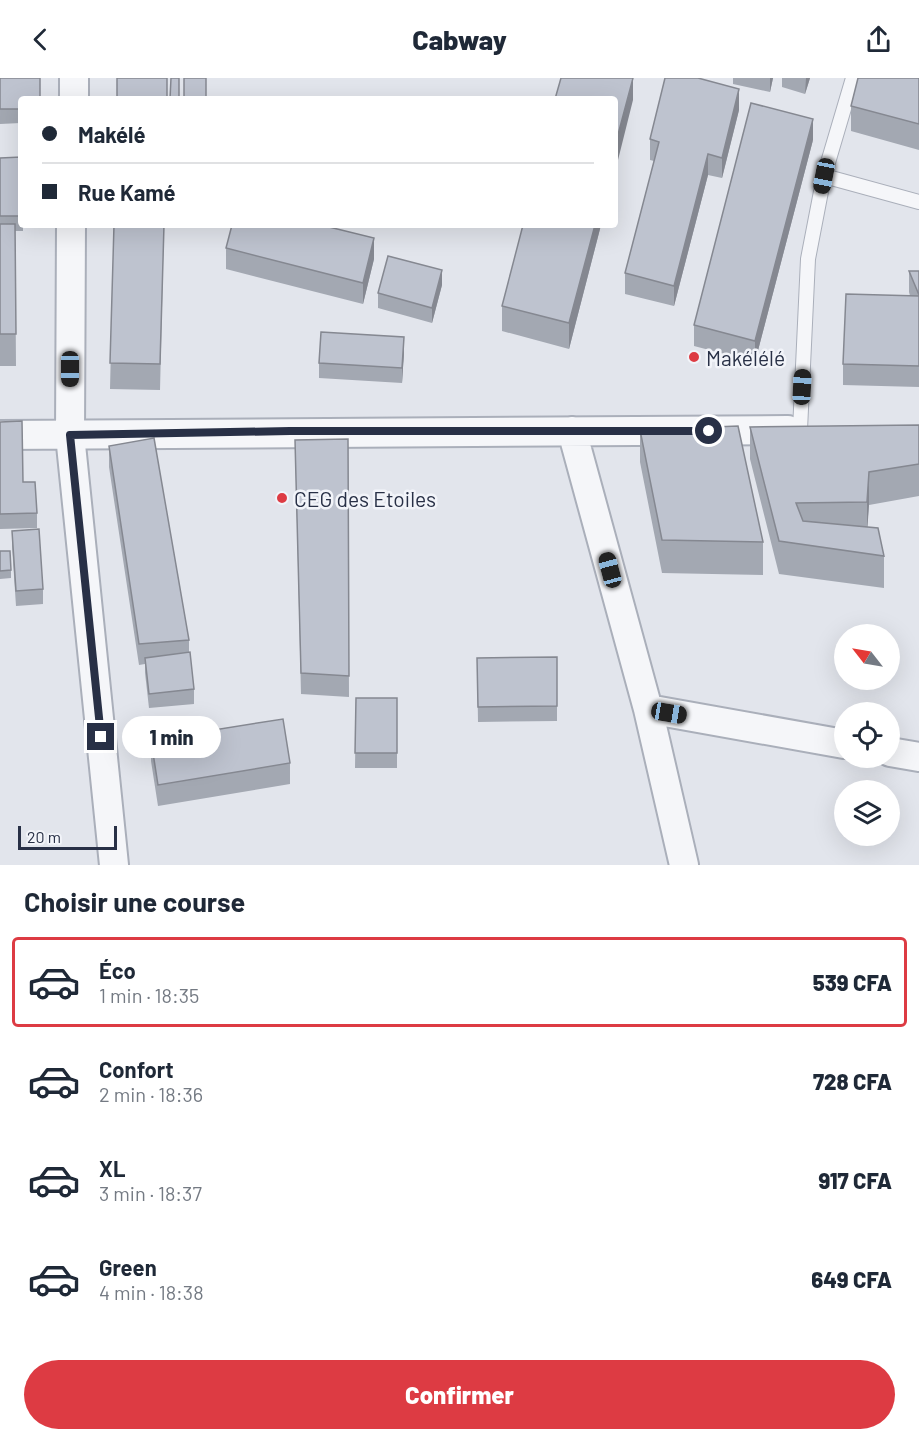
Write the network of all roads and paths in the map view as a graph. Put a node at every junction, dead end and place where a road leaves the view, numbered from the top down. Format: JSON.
{"nodes":[{"id":1,"x":74,"y":78,"type":"edge"},
{"id":2,"x":853,"y":78,"type":"edge"},
{"id":3,"x":74,"y":96,"type":"edge"},
{"id":4,"x":824,"y":176,"type":"junction"},
{"id":5,"x":919,"y":202,"type":"edge"},
{"id":6,"x":71,"y":228,"type":"edge"},
{"id":7,"x":812,"y":430,"type":"joint"},
{"id":8,"x":572,"y":431,"type":"junction"},
{"id":9,"x":0,"y":435,"type":"edge"},
{"id":10,"x":70,"y":435,"type":"junction"},
{"id":11,"x":648,"y":709,"type":"junction"},
{"id":12,"x":834,"y":742,"type":"edge"},
{"id":13,"x":900,"y":754,"type":"edge"},
{"id":14,"x":919,"y":757,"type":"edge"},
{"id":15,"x":114,"y":865,"type":"edge"},
{"id":16,"x":684,"y":865,"type":"edge"}],
"edges":[{"from":1,"to":3,"type":"street"},
{"from":2,"to":4,"type":"lane"},
{"from":4,"to":5,"type":"lane"},
{"from":4,"to":7,"type":"lane"},
{"from":6,"to":10,"type":"street"},
{"from":7,"to":8,"type":"street"},
{"from":8,"to":10,"type":"street"},
{"from":8,"to":11,"type":"street"},
{"from":9,"to":10,"type":"street"},
{"from":10,"to":15,"type":"street"},
{"from":11,"to":12,"type":"street"},
{"from":11,"to":16,"type":"street"},
{"from":13,"to":14,"type":"street"}]}
